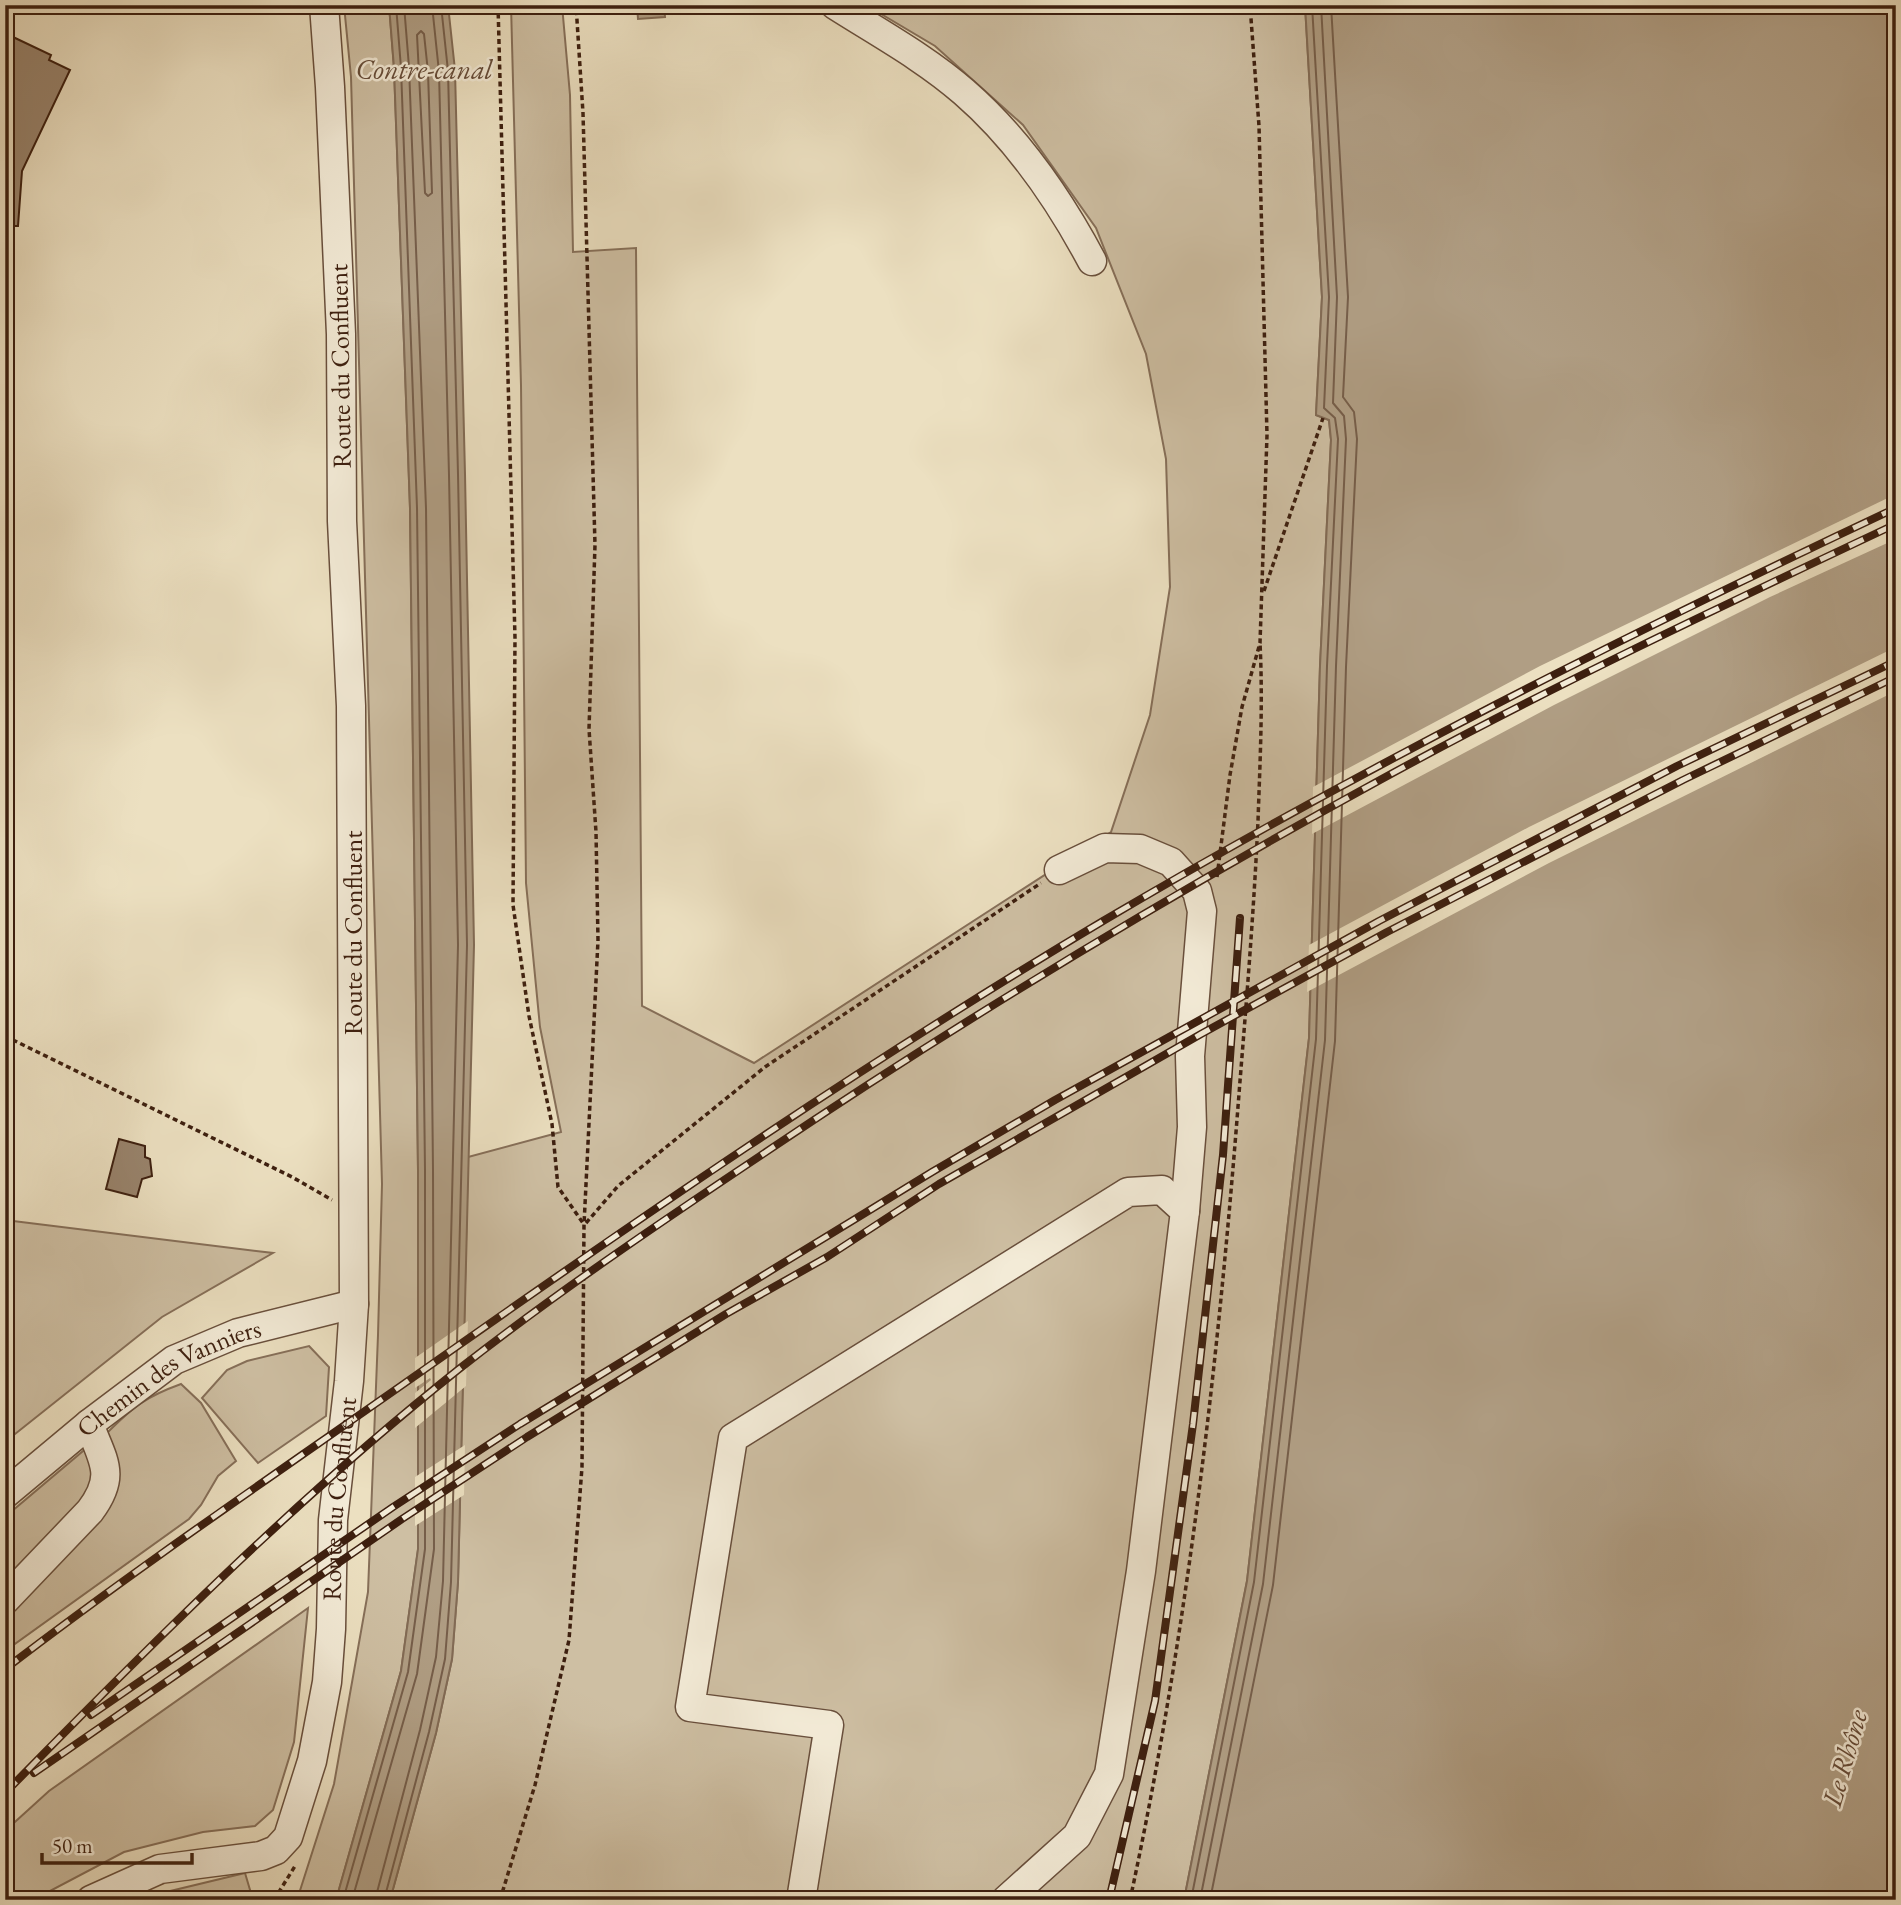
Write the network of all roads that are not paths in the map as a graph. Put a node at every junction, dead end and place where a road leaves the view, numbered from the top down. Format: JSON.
{"nodes":[{"id":1,"x":324,"y":5,"type":"edge"},
{"id":2,"x":835,"y":5,"type":"edge"},
{"id":3,"x":1092,"y":261,"type":"dead end"},
{"id":4,"x":1059,"y":870,"type":"road end"},
{"id":5,"x":1185,"y":1211,"type":"junction"},
{"id":6,"x":354,"y":1304,"type":"junction"},
{"id":7,"x":89,"y":1424,"type":"junction"},
{"id":8,"x":5,"y":1494,"type":"edge"},
{"id":9,"x":5,"y":1600,"type":"edge"},
{"id":10,"x":90,"y":1900,"type":"edge"},
{"id":11,"x":801,"y":1900,"type":"edge"},
{"id":12,"x":1006,"y":1900,"type":"edge"}],
"edges":[{"from":1,"to":6,"type":"street","name":"Route du Confluent"},
{"from":2,"to":3,"type":"street"},
{"from":4,"to":5,"type":"street"},
{"from":5,"to":11,"type":"street"},
{"from":5,"to":12,"type":"street"},
{"from":6,"to":7,"type":"street","name":"Chemin des Vanniers"},
{"from":6,"to":10,"type":"street","name":"Route du Confluent"},
{"from":7,"to":8,"type":"street","name":"Chemin des Vanniers"},
{"from":7,"to":9,"type":"street"}]}
